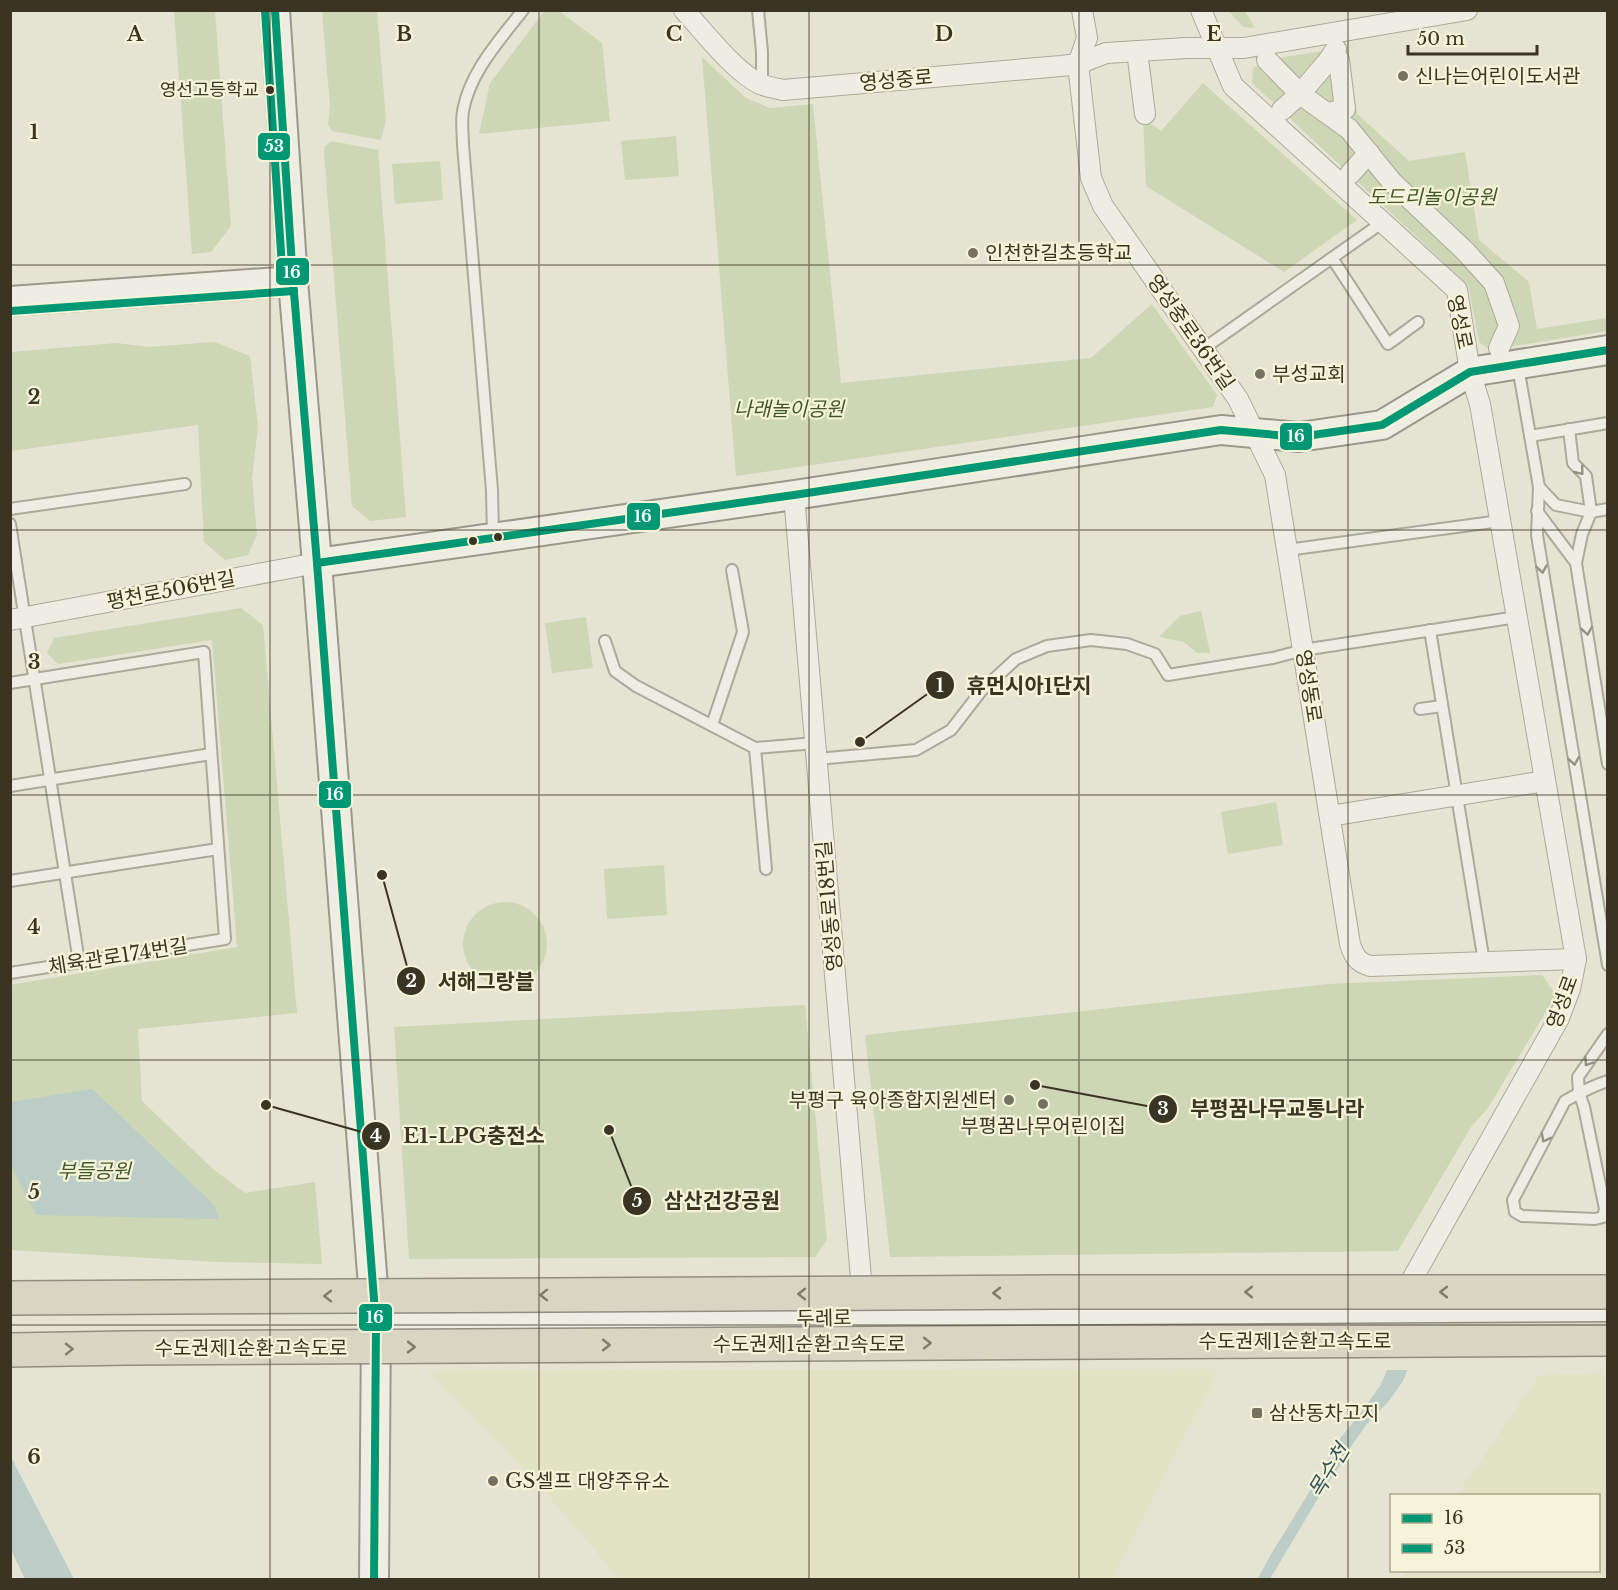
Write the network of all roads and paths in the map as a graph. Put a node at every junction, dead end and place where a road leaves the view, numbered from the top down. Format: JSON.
{"nodes":[{"id":1,"x":275,"y":10,"type":"edge"},
{"id":2,"x":523,"y":10,"type":"edge"},
{"id":3,"x":684,"y":10,"type":"edge"},
{"id":4,"x":758,"y":10,"type":"edge"},
{"id":5,"x":1082,"y":10,"type":"edge"},
{"id":6,"x":1201,"y":10,"type":"edge"},
{"id":7,"x":1467,"y":10,"type":"edge"},
{"id":8,"x":1217,"y":48,"type":"junction"},
{"id":9,"x":1137,"y":51,"type":"junction"},
{"id":10,"x":1267,"y":60,"type":"dead end"},
{"id":11,"x":1078,"y":64,"type":"junction"},
{"id":12,"x":762,"y":85,"type":"junction"},
{"id":13,"x":1300,"y":94,"type":"junction"},
{"id":14,"x":1282,"y":110,"type":"dead end"},
{"id":15,"x":1328,"y":113,"type":"junction"},
{"id":16,"x":1145,"y":114,"type":"dead end"},
{"id":17,"x":1369,"y":153,"type":"junction"},
{"id":18,"x":1350,"y":174,"type":"dead end"},
{"id":19,"x":1383,"y":222,"type":"junction"},
{"id":20,"x":1457,"y":244,"type":"junction"},
{"id":21,"x":1332,"y":258,"type":"junction"},
{"id":22,"x":1442,"y":261,"type":"dead end"},
{"id":23,"x":293,"y":281,"type":"junction"},
{"id":24,"x":10,"y":301,"type":"edge"},
{"id":25,"x":1418,"y":322,"type":"dead end"},
{"id":26,"x":1203,"y":349,"type":"junction"},
{"id":27,"x":1608,"y":350,"type":"edge"},
{"id":28,"x":1508,"y":356,"type":"junction"},
{"id":29,"x":1470,"y":372,"type":"junction"},
{"id":30,"x":1608,"y":423,"type":"edge"},
{"id":31,"x":1569,"y":429,"type":"junction"},
{"id":32,"x":1255,"y":433,"type":"junction"},
{"id":33,"x":1530,"y":436,"type":"junction"},
{"id":34,"x":185,"y":484,"type":"dead end"},
{"id":35,"x":1539,"y":487,"type":"junction"},
{"id":36,"x":794,"y":495,"type":"junction"},
{"id":37,"x":10,"y":509,"type":"edge"},
{"id":38,"x":1608,"y":509,"type":"edge"},
{"id":39,"x":1537,"y":511,"type":"junction"},
{"id":40,"x":1591,"y":512,"type":"junction"},
{"id":41,"x":1500,"y":521,"type":"junction"},
{"id":42,"x":10,"y":524,"type":"edge"},
{"id":43,"x":493,"y":537,"type":"junction"},
{"id":44,"x":1287,"y":550,"type":"junction"},
{"id":45,"x":317,"y":562,"type":"junction"},
{"id":46,"x":1576,"y":563,"type":"junction"},
{"id":47,"x":732,"y":570,"type":"dead end"},
{"id":48,"x":1517,"y":617,"type":"junction"},
{"id":49,"x":18,"y":619,"type":"edge"},
{"id":50,"x":1430,"y":630,"type":"junction"},
{"id":51,"x":605,"y":641,"type":"dead end"},
{"id":52,"x":1303,"y":650,"type":"junction"},
{"id":53,"x":35,"y":679,"type":"junction"},
{"id":54,"x":10,"y":683,"type":"edge"},
{"id":55,"x":1442,"y":706,"type":"junction"},
{"id":56,"x":1420,"y":709,"type":"dead end"},
{"id":57,"x":712,"y":725,"type":"junction"},
{"id":58,"x":756,"y":748,"type":"junction"},
{"id":59,"x":816,"y":751,"type":"junction"},
{"id":60,"x":211,"y":754,"type":"junction"},
{"id":61,"x":1608,"y":764,"type":"edge"},
{"id":62,"x":51,"y":779,"type":"junction"},
{"id":63,"x":1545,"y":781,"type":"junction"},
{"id":64,"x":10,"y":786,"type":"edge"},
{"id":65,"x":1457,"y":795,"type":"junction"},
{"id":66,"x":1330,"y":816,"type":"junction"},
{"id":67,"x":218,"y":849,"type":"junction"},
{"id":68,"x":766,"y":869,"type":"dead end"},
{"id":69,"x":65,"y":873,"type":"junction"},
{"id":70,"x":10,"y":881,"type":"edge"},
{"id":71,"x":1576,"y":959,"type":"junction"},
{"id":72,"x":79,"y":962,"type":"junction"},
{"id":73,"x":1484,"y":962,"type":"junction"},
{"id":74,"x":1608,"y":965,"type":"edge"},
{"id":75,"x":10,"y":973,"type":"edge"},
{"id":76,"x":1608,"y":1034,"type":"edge"},
{"id":77,"x":1608,"y":1081,"type":"edge"},
{"id":78,"x":1579,"y":1093,"type":"junction"},
{"id":79,"x":1608,"y":1292,"type":"edge"},
{"id":80,"x":10,"y":1298,"type":"edge"},
{"id":81,"x":1608,"y":1311,"type":"edge"},
{"id":82,"x":1392,"y":1314,"type":"junction"},
{"id":83,"x":865,"y":1317,"type":"junction"},
{"id":84,"x":376,"y":1325,"type":"junction"},
{"id":85,"x":1608,"y":1339,"type":"edge"},
{"id":86,"x":10,"y":1350,"type":"edge"},
{"id":87,"x":374,"y":1580,"type":"edge"}],
"edges":[{"from":1,"to":23,"type":"street"},
{"from":2,"to":43,"type":"lane"},
{"from":3,"to":12,"type":"street","name":"영성중로"},
{"from":4,"to":12,"type":"lane"},
{"from":5,"to":11,"type":"street"},
{"from":6,"to":8,"type":"street","name":"영성로"},
{"from":7,"to":8,"type":"street","name":"영성중로"},
{"from":8,"to":9,"type":"street","name":"영성중로"},
{"from":8,"to":19,"type":"street","name":"영성로"},
{"from":9,"to":11,"type":"street","name":"영성중로"},
{"from":9,"to":16,"type":"street"},
{"from":10,"to":13,"type":"street"},
{"from":11,"to":12,"type":"street","name":"영성중로"},
{"from":11,"to":26,"type":"street","name":"영성중로36번길"},
{"from":13,"to":14,"type":"street"},
{"from":13,"to":15,"type":"street"},
{"from":13,"to":15,"type":"street"},
{"from":15,"to":17,"type":"street"},
{"from":17,"to":18,"type":"street"},
{"from":17,"to":20,"type":"street"},
{"from":19,"to":21,"type":"lane"},
{"from":19,"to":29,"type":"street","name":"영성로"},
{"from":20,"to":22,"type":"street"},
{"from":20,"to":28,"type":"street"},
{"from":21,"to":25,"type":"lane","name":"영성로"},
{"from":21,"to":26,"type":"lane"},
{"from":23,"to":24,"type":"street"},
{"from":23,"to":45,"type":"street"},
{"from":26,"to":32,"type":"street","name":"영성중로36번길"},
{"from":27,"to":28,"type":"street"},
{"from":28,"to":29,"type":"street"},
{"from":28,"to":33,"type":"lane"},
{"from":29,"to":32,"type":"street"},
{"from":29,"to":41,"type":"street","name":"영성로"},
{"from":30,"to":31,"type":"lane"},
{"from":31,"to":33,"type":"lane"},
{"from":31,"to":40,"type":"lane","one_way":true},
{"from":32,"to":36,"type":"street"},
{"from":32,"to":44,"type":"street","name":"영성동로"},
{"from":33,"to":35,"type":"lane"},
{"from":34,"to":37,"type":"lane"},
{"from":35,"to":39,"type":"lane"},
{"from":35,"to":40,"type":"lane"},
{"from":36,"to":43,"type":"street"},
{"from":36,"to":59,"type":"street","name":"영성동로18번길"},
{"from":38,"to":40,"type":"lane"},
{"from":39,"to":46,"type":"lane"},
{"from":39,"to":74,"type":"lane","one_way":true},
{"from":40,"to":46,"type":"lane"},
{"from":41,"to":44,"type":"lane"},
{"from":41,"to":48,"type":"street","name":"영성로"},
{"from":42,"to":49,"type":"lane"},
{"from":43,"to":45,"type":"street"},
{"from":44,"to":52,"type":"street","name":"영성동로"},
{"from":45,"to":49,"type":"street","name":"평천로506번길"},
{"from":45,"to":84,"type":"street"},
{"from":46,"to":61,"type":"lane","one_way":true},
{"from":47,"to":57,"type":"lane"},
{"from":48,"to":50,"type":"lane"},
{"from":48,"to":63,"type":"street","name":"영성로"},
{"from":49,"to":53,"type":"lane"},
{"from":50,"to":52,"type":"lane"},
{"from":50,"to":55,"type":"lane"},
{"from":51,"to":57,"type":"lane"},
{"from":52,"to":59,"type":"lane"},
{"from":52,"to":66,"type":"street","name":"영성동로"},
{"from":53,"to":54,"type":"lane"},
{"from":53,"to":60,"type":"lane"},
{"from":53,"to":62,"type":"lane"},
{"from":55,"to":56,"type":"lane"},
{"from":55,"to":65,"type":"lane"},
{"from":57,"to":58,"type":"lane"},
{"from":58,"to":59,"type":"lane"},
{"from":58,"to":68,"type":"lane"},
{"from":59,"to":83,"type":"street","name":"영성동로18번길"},
{"from":60,"to":62,"type":"lane"},
{"from":60,"to":67,"type":"lane"},
{"from":62,"to":64,"type":"lane"},
{"from":62,"to":69,"type":"lane"},
{"from":63,"to":65,"type":"street"},
{"from":63,"to":71,"type":"street","name":"영성로"},
{"from":65,"to":66,"type":"street"},
{"from":65,"to":73,"type":"lane"},
{"from":66,"to":73,"type":"street","name":"영성동로"},
{"from":67,"to":69,"type":"lane"},
{"from":67,"to":72,"type":"lane","name":"체육관로174번길"},
{"from":69,"to":70,"type":"lane"},
{"from":69,"to":72,"type":"lane"},
{"from":71,"to":73,"type":"street"},
{"from":71,"to":82,"type":"street","name":"영성로"},
{"from":72,"to":75,"type":"lane","name":"체육관로174번길"},
{"from":76,"to":78,"type":"lane","one_way":true},
{"from":77,"to":78,"type":"lane"},
{"from":78,"to":78,"type":"lane","one_way":true},
{"from":79,"to":80,"type":"highway","one_way":true,"bridge":true},
{"from":81,"to":82,"type":"street","name":"두레로"},
{"from":82,"to":83,"type":"street","name":"두레로"},
{"from":83,"to":84,"type":"street","name":"두레로"},
{"from":84,"to":87,"type":"street"},
{"from":86,"to":85,"type":"highway","name":"수도권제1순환고속도로","one_way":true,"bridge":true}]}
